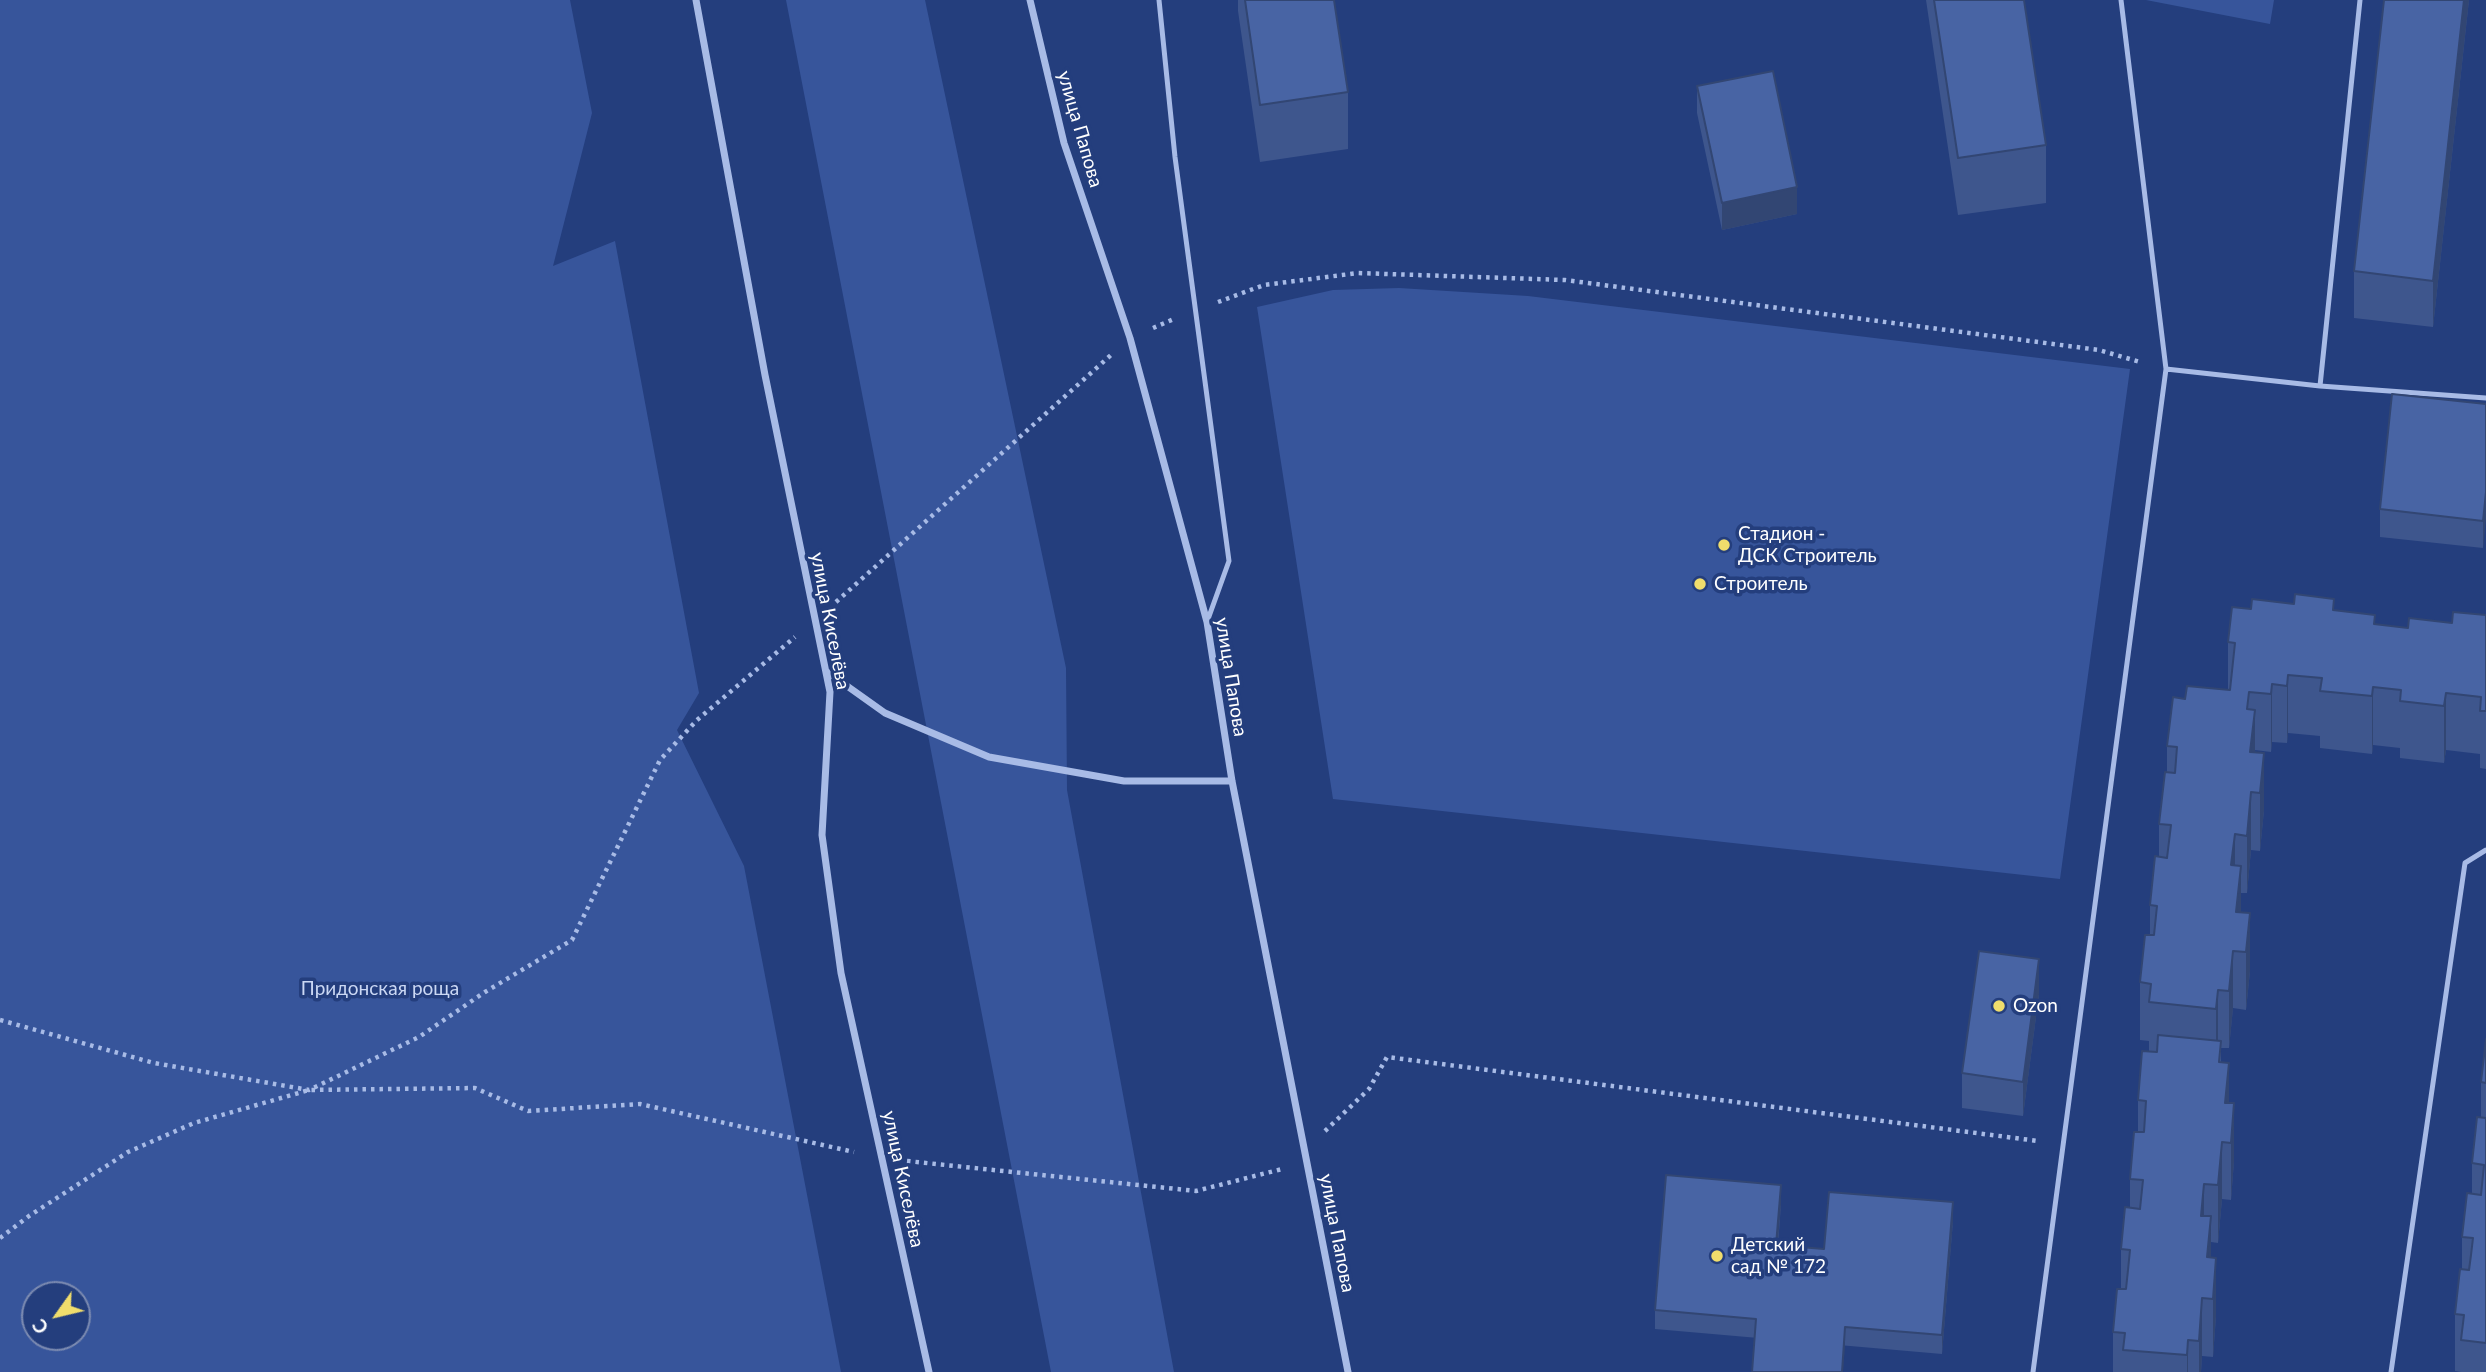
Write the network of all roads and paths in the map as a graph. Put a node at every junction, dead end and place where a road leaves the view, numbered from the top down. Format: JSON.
{"nodes":[{"id":1,"x":696,"y":0,"type":"edge"},
{"id":2,"x":1030,"y":0,"type":"edge"},
{"id":3,"x":1159,"y":0,"type":"edge"},
{"id":4,"x":2121,"y":0,"type":"edge"},
{"id":5,"x":2360,"y":0,"type":"edge"},
{"id":6,"x":1195,"y":310,"type":"junction"},
{"id":7,"x":1130,"y":338,"type":"junction"},
{"id":8,"x":2166,"y":369,"type":"junction"},
{"id":9,"x":2320,"y":386,"type":"junction"},
{"id":10,"x":2486,"y":398,"type":"edge"},
{"id":11,"x":815,"y":620,"type":"junction"},
{"id":12,"x":1207,"y":622,"type":"junction"},
{"id":13,"x":825,"y":670,"type":"junction"},
{"id":14,"x":1231,"y":781,"type":"junction"},
{"id":15,"x":2486,"y":850,"type":"edge"},
{"id":16,"x":0,"y":1020,"type":"edge"},
{"id":17,"x":309,"y":1090,"type":"junction"},
{"id":18,"x":2064,"y":1144,"type":"junction"},
{"id":19,"x":1304,"y":1150,"type":"junction"},
{"id":20,"x":883,"y":1158,"type":"junction"},
{"id":21,"x":0,"y":1238,"type":"edge"},
{"id":22,"x":929,"y":1372,"type":"edge"},
{"id":23,"x":1348,"y":1372,"type":"edge"},
{"id":24,"x":2033,"y":1372,"type":"edge"},
{"id":25,"x":2391,"y":1372,"type":"edge"}],
"edges":[{"from":1,"to":11,"type":"street","name":"улица Киселёва"},
{"from":2,"to":7,"type":"street","name":"улица Папова"},
{"from":3,"to":6,"type":"lane"},
{"from":4,"to":8,"type":"lane"},
{"from":5,"to":9,"type":"lane"},
{"from":6,"to":7,"type":"path"},
{"from":6,"to":8,"type":"path"},
{"from":6,"to":12,"type":"lane"},
{"from":7,"to":11,"type":"path"},
{"from":7,"to":12,"type":"street","name":"улица Папова"},
{"from":8,"to":9,"type":"lane"},
{"from":8,"to":18,"type":"lane"},
{"from":9,"to":10,"type":"lane"},
{"from":11,"to":13,"type":"street","name":"улица Киселёва"},
{"from":11,"to":17,"type":"path"},
{"from":12,"to":14,"type":"street","name":"улица Папова"},
{"from":13,"to":14,"type":"street"},
{"from":13,"to":20,"type":"street","name":"улица Киселёва"},
{"from":14,"to":19,"type":"street","name":"улица Папова"},
{"from":15,"to":25,"type":"lane"},
{"from":16,"to":17,"type":"path"},
{"from":17,"to":20,"type":"path"},
{"from":17,"to":21,"type":"path"},
{"from":18,"to":19,"type":"path"},
{"from":18,"to":24,"type":"lane"},
{"from":19,"to":20,"type":"path"},
{"from":19,"to":23,"type":"street","name":"улица Папова"},
{"from":20,"to":22,"type":"street","name":"улица Киселёва"}]}
